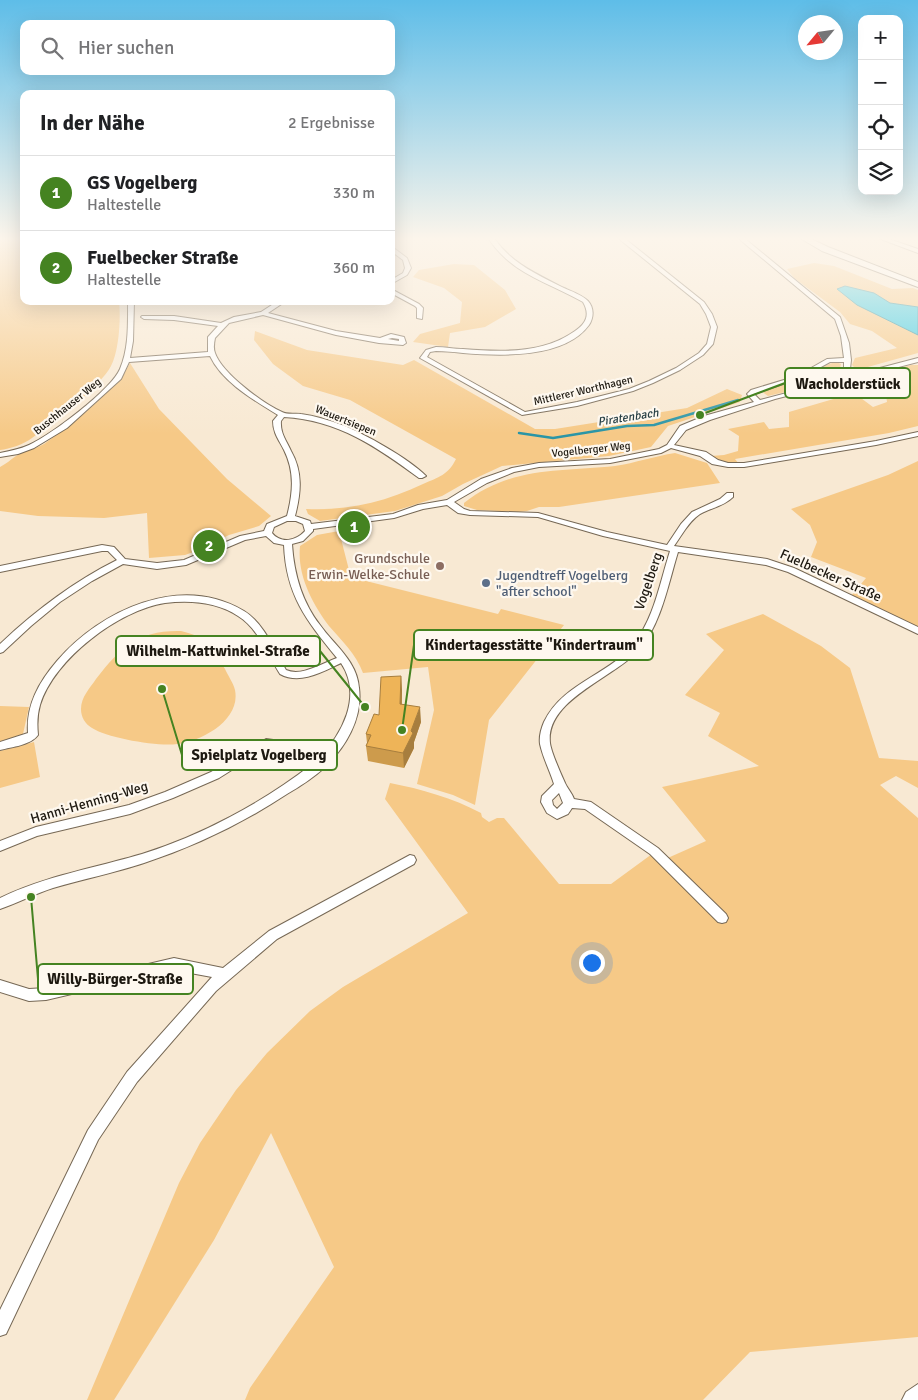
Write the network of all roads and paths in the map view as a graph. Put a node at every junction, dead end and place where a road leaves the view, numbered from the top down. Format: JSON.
{"nodes":[{"id":1,"x":414,"y":303,"type":"edge"},
{"id":2,"x":587,"y":303,"type":"edge"},
{"id":3,"x":700,"y":303,"type":"edge"},
{"id":4,"x":820,"y":303,"type":"edge"},
{"id":5,"x":131,"y":305,"type":"edge"},
{"id":6,"x":276,"y":305,"type":"edge"},
{"id":7,"x":263,"y":313,"type":"junction"},
{"id":8,"x":144,"y":317,"type":"dead end"},
{"id":9,"x":420,"y":318,"type":"dead end"},
{"id":10,"x":223,"y":325,"type":"junction"},
{"id":11,"x":379,"y":340,"type":"dead end"},
{"id":12,"x":212,"y":354,"type":"junction"},
{"id":13,"x":127,"y":360,"type":"junction"},
{"id":14,"x":848,"y":360,"type":"junction"},
{"id":15,"x":918,"y":360,"type":"edge"},
{"id":16,"x":856,"y":376,"type":"junction"},
{"id":17,"x":758,"y":402,"type":"junction"},
{"id":18,"x":282,"y":415,"type":"junction"},
{"id":19,"x":918,"y":434,"type":"edge"},
{"id":20,"x":670,"y":446,"type":"junction"},
{"id":21,"x":0,"y":455,"type":"edge"},
{"id":22,"x":10,"y":455,"type":"junction"},
{"id":23,"x":0,"y":464,"type":"edge"},
{"id":24,"x":422,"y":476,"type":"dead end"},
{"id":25,"x":730,"y":495,"type":"dead end"},
{"id":26,"x":449,"y":502,"type":"junction"},
{"id":27,"x":290,"y":518,"type":"junction"},
{"id":28,"x":309,"y":527,"type":"junction"},
{"id":29,"x":268,"y":533,"type":"junction"},
{"id":30,"x":288,"y":543,"type":"junction"},
{"id":31,"x":672,"y":549,"type":"junction"},
{"id":32,"x":122,"y":561,"type":"junction"},
{"id":33,"x":0,"y":569,"type":"edge"},
{"id":34,"x":918,"y":631,"type":"edge"},
{"id":35,"x":0,"y":650,"type":"edge"},
{"id":36,"x":343,"y":659,"type":"junction"},
{"id":37,"x":0,"y":746,"type":"edge"},
{"id":38,"x":320,"y":765,"type":"junction"},
{"id":39,"x":560,"y":785,"type":"junction"},
{"id":40,"x":569,"y":803,"type":"junction"},
{"id":41,"x":0,"y":846,"type":"edge"},
{"id":42,"x":410,"y":860,"type":"dead end"},
{"id":43,"x":0,"y":904,"type":"edge"},
{"id":44,"x":722,"y":918,"type":"dead end"},
{"id":45,"x":225,"y":974,"type":"junction"},
{"id":46,"x":0,"y":987,"type":"edge"},
{"id":47,"x":0,"y":1328,"type":"edge"},
{"id":48,"x":918,"y":1396,"type":"edge"},
{"id":49,"x":914,"y":1400,"type":"edge"}],
"edges":[{"from":1,"to":9,"type":"street"},
{"from":2,"to":3,"type":"street","name":"Mittlerer Worthhagen"},
{"from":4,"to":14,"type":"street"},
{"from":5,"to":13,"type":"street","name":"Buschhauser Weg"},
{"from":6,"to":7,"type":"street"},
{"from":7,"to":10,"type":"street"},
{"from":7,"to":11,"type":"street"},
{"from":8,"to":10,"type":"street"},
{"from":10,"to":12,"type":"street"},
{"from":12,"to":13,"type":"street"},
{"from":12,"to":18,"type":"street"},
{"from":13,"to":22,"type":"street","name":"Buschhauser Weg"},
{"from":14,"to":16,"type":"street"},
{"from":14,"to":17,"type":"street"},
{"from":15,"to":16,"type":"street"},
{"from":16,"to":17,"type":"street"},
{"from":17,"to":20,"type":"street"},
{"from":18,"to":24,"type":"street","name":"Wauertsiepen"},
{"from":18,"to":27,"type":"street"},
{"from":19,"to":20,"type":"street"},
{"from":20,"to":26,"type":"street","name":"Vogelberger Weg"},
{"from":21,"to":22,"type":"street"},
{"from":22,"to":23,"type":"street"},
{"from":25,"to":31,"type":"street"},
{"from":26,"to":28,"type":"street"},
{"from":26,"to":31,"type":"street","name":"Fuelbecker Straße"},
{"from":27,"to":28,"type":"street"},
{"from":27,"to":29,"type":"street"},
{"from":28,"to":30,"type":"street"},
{"from":29,"to":30,"type":"street"},
{"from":29,"to":32,"type":"street"},
{"from":30,"to":36,"type":"street"},
{"from":31,"to":34,"type":"street","name":"Fuelbecker Straße"},
{"from":31,"to":39,"type":"street","name":"Vogelberg"},
{"from":32,"to":33,"type":"street"},
{"from":32,"to":35,"type":"street"},
{"from":36,"to":37,"type":"street"},
{"from":36,"to":38,"type":"street"},
{"from":38,"to":41,"type":"street","name":"Hanni-Henning-Weg"},
{"from":38,"to":43,"type":"street"},
{"from":39,"to":40,"type":"street","name":"Vogelberg"},
{"from":39,"to":40,"type":"street"},
{"from":40,"to":44,"type":"street"},
{"from":42,"to":45,"type":"street"},
{"from":45,"to":46,"type":"street"},
{"from":45,"to":47,"type":"street"},
{"from":48,"to":49,"type":"main road"}]}
